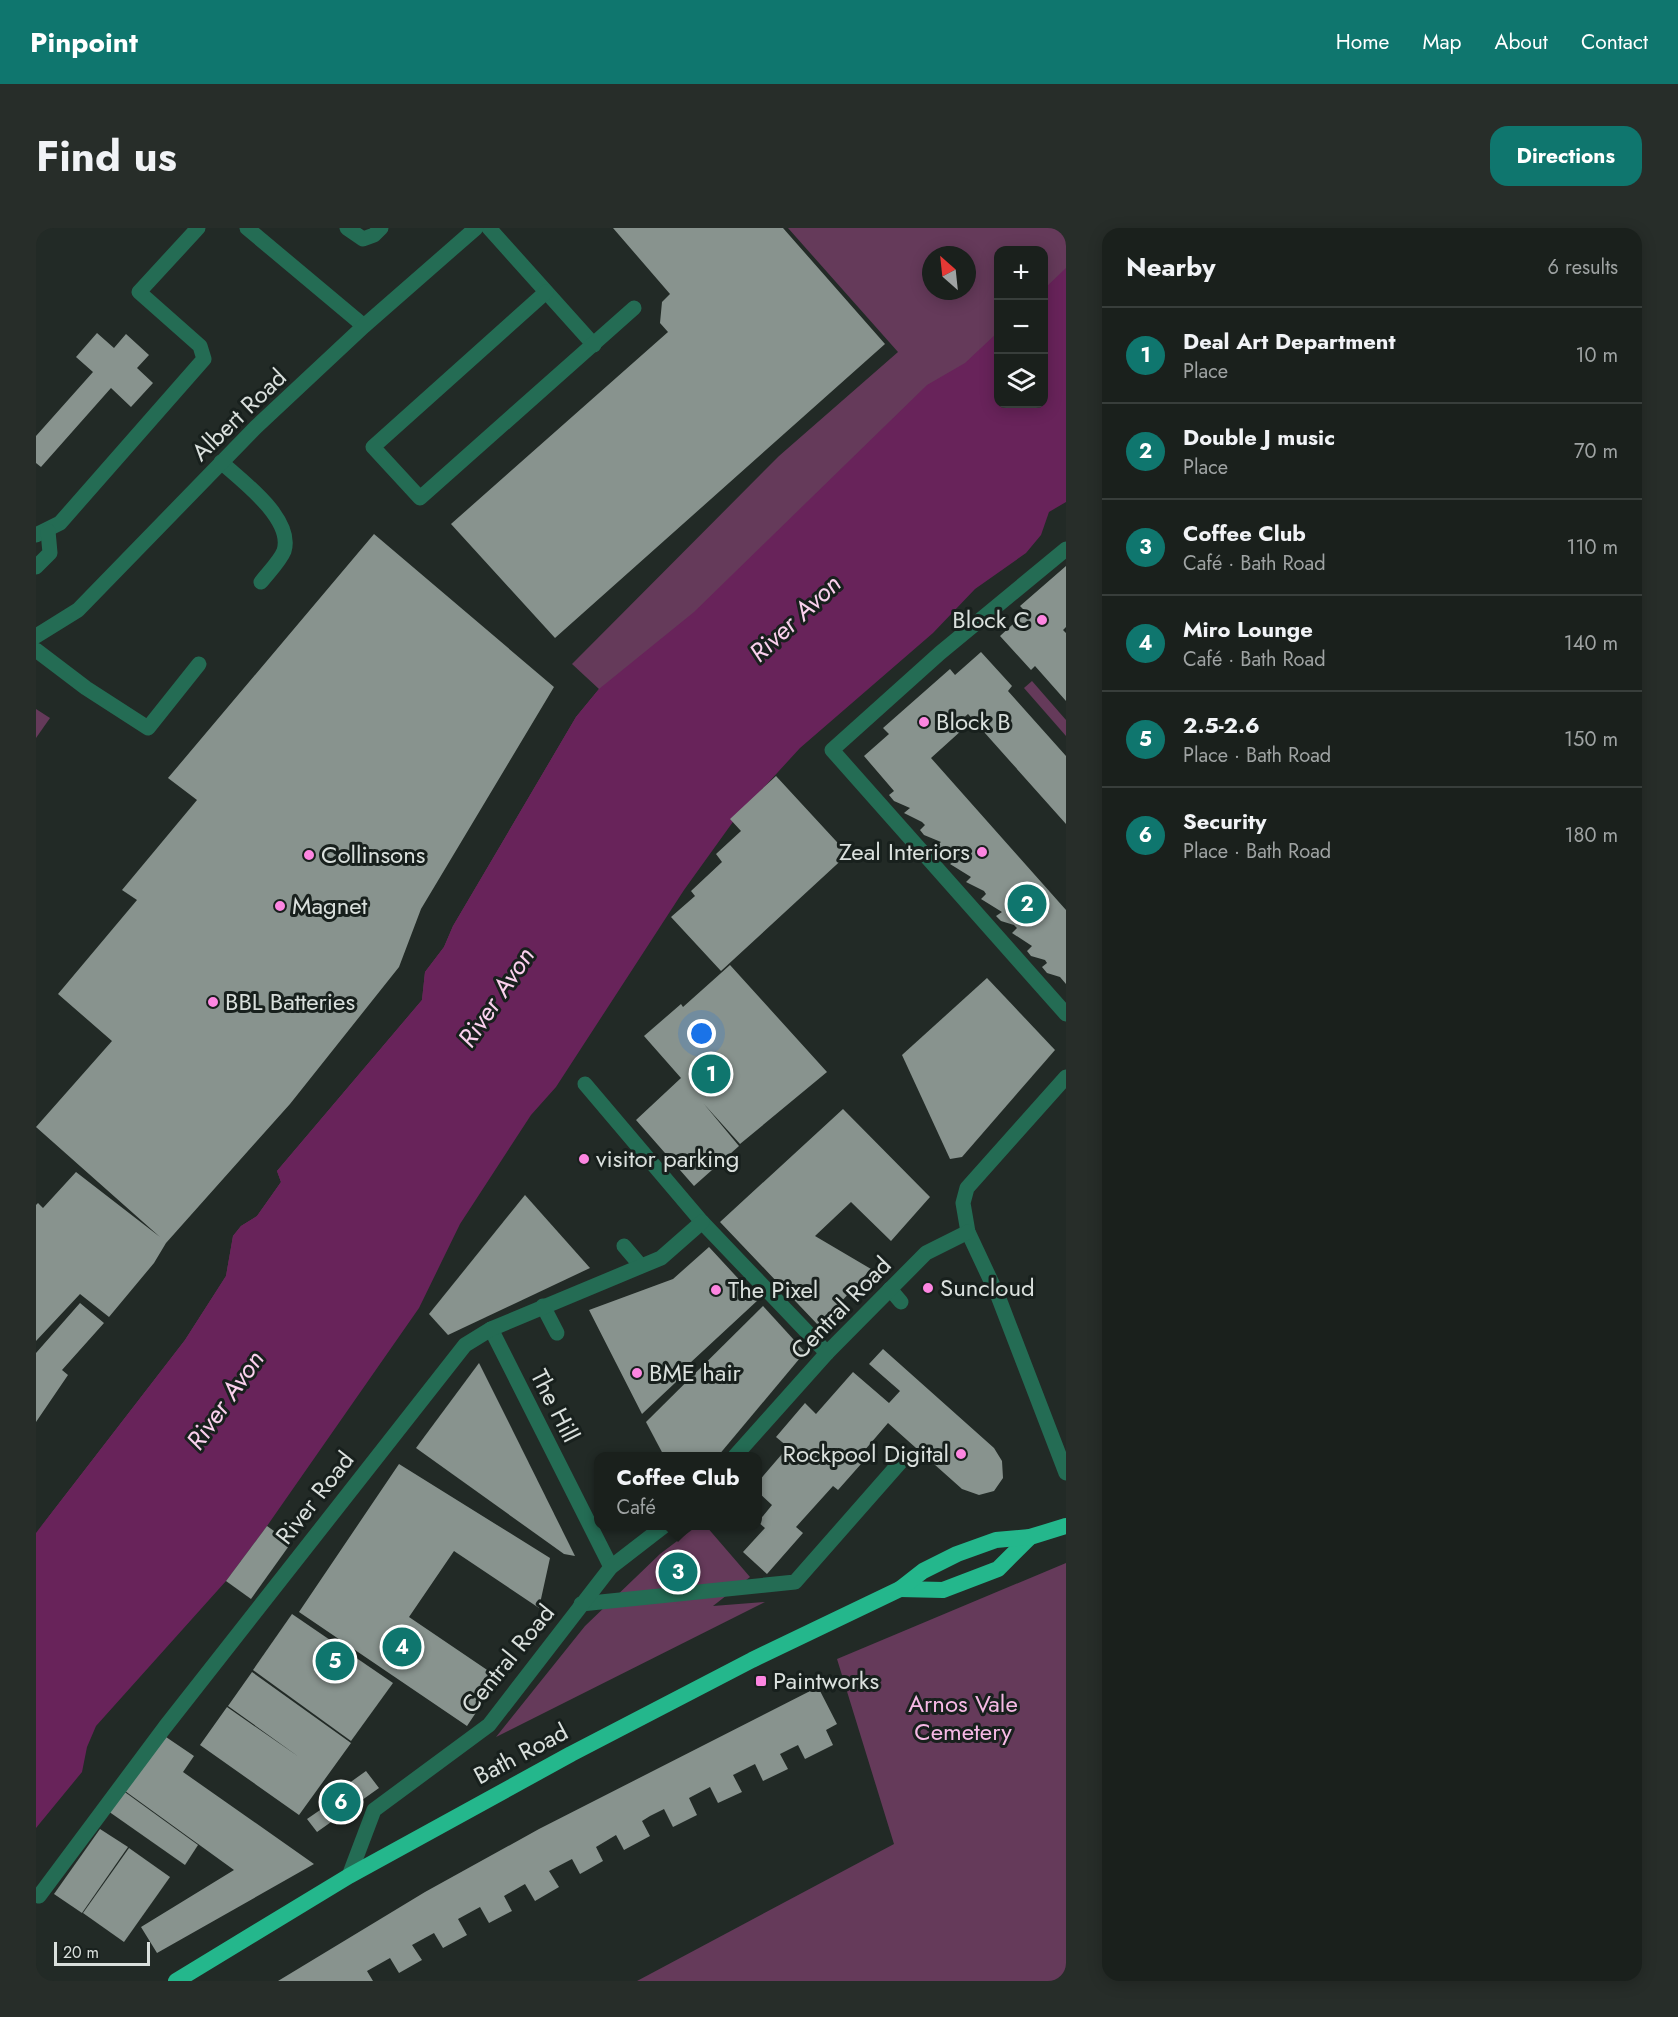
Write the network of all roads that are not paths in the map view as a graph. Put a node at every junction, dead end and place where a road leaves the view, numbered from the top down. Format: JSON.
{"nodes":[{"id":1,"x":198,"y":228,"type":"edge"},
{"id":2,"x":247,"y":228,"type":"edge"},
{"id":3,"x":348,"y":228,"type":"edge"},
{"id":4,"x":381,"y":228,"type":"edge"},
{"id":5,"x":476,"y":228,"type":"edge"},
{"id":6,"x":489,"y":228,"type":"edge"},
{"id":7,"x":546,"y":292,"type":"junction"},
{"id":8,"x":634,"y":308,"type":"dead end"},
{"id":9,"x":364,"y":326,"type":"junction"},
{"id":10,"x":594,"y":345,"type":"junction"},
{"id":11,"x":221,"y":462,"type":"junction"},
{"id":12,"x":42,"y":533,"type":"edge"},
{"id":13,"x":1066,"y":549,"type":"edge"},
{"id":14,"x":36,"y":567,"type":"edge"},
{"id":15,"x":261,"y":582,"type":"dead end"},
{"id":16,"x":36,"y":636,"type":"edge"},
{"id":17,"x":36,"y":650,"type":"edge"},
{"id":18,"x":199,"y":664,"type":"dead end"},
{"id":19,"x":1066,"y":1014,"type":"edge"},
{"id":20,"x":1066,"y":1077,"type":"edge"},
{"id":21,"x":585,"y":1084,"type":"dead end"},
{"id":22,"x":702,"y":1222,"type":"junction"},
{"id":23,"x":968,"y":1232,"type":"junction"},
{"id":24,"x":624,"y":1246,"type":"dead end"},
{"id":25,"x":641,"y":1266,"type":"junction"},
{"id":26,"x":890,"y":1289,"type":"junction"},
{"id":27,"x":902,"y":1302,"type":"dead end"},
{"id":28,"x":543,"y":1306,"type":"junction"},
{"id":29,"x":491,"y":1329,"type":"junction"},
{"id":30,"x":557,"y":1333,"type":"dead end"},
{"id":31,"x":827,"y":1353,"type":"junction"},
{"id":32,"x":739,"y":1452,"type":"edge"},
{"id":33,"x":904,"y":1458,"type":"dead end"},
{"id":34,"x":1066,"y":1473,"type":"edge"},
{"id":35,"x":1066,"y":1526,"type":"edge"},
{"id":36,"x":659,"y":1530,"type":"edge"},
{"id":37,"x":1030,"y":1537,"type":"junction"},
{"id":38,"x":611,"y":1567,"type":"junction"},
{"id":39,"x":900,"y":1589,"type":"junction"},
{"id":40,"x":581,"y":1605,"type":"junction"},
{"id":41,"x":349,"y":1876,"type":"junction"},
{"id":42,"x":39,"y":1896,"type":"dead end"},
{"id":43,"x":176,"y":1981,"type":"edge"}],
"edges":[{"from":1,"to":12,"type":"street"},
{"from":2,"to":9,"type":"street"},
{"from":3,"to":4,"type":"street"},
{"from":5,"to":9,"type":"street","name":"Albert Road"},
{"from":6,"to":7,"type":"street"},
{"from":7,"to":10,"type":"street"},
{"from":7,"to":10,"type":"street"},
{"from":8,"to":10,"type":"street"},
{"from":9,"to":11,"type":"street","name":"Albert Road"},
{"from":11,"to":15,"type":"street"},
{"from":11,"to":16,"type":"street","name":"Albert Road"},
{"from":12,"to":14,"type":"street"},
{"from":13,"to":19,"type":"street"},
{"from":17,"to":18,"type":"street"},
{"from":20,"to":23,"type":"street"},
{"from":21,"to":22,"type":"street"},
{"from":22,"to":25,"type":"street","name":"River Road"},
{"from":22,"to":31,"type":"street"},
{"from":23,"to":26,"type":"street","name":"Central Road"},
{"from":23,"to":34,"type":"street"},
{"from":24,"to":25,"type":"street"},
{"from":25,"to":28,"type":"street","name":"River Road"},
{"from":26,"to":27,"type":"street"},
{"from":26,"to":31,"type":"street","name":"Central Road"},
{"from":28,"to":29,"type":"street","name":"River Road"},
{"from":28,"to":30,"type":"street"},
{"from":29,"to":38,"type":"street","name":"The Hill"},
{"from":29,"to":42,"type":"street","name":"River Road"},
{"from":31,"to":32,"type":"street","name":"Central Road"},
{"from":33,"to":40,"type":"street"},
{"from":35,"to":37,"type":"highway","name":"Bath Road"},
{"from":36,"to":38,"type":"street","name":"Central Road"},
{"from":37,"to":39,"type":"highway","name":"Bath Road"},
{"from":37,"to":39,"type":"highway","name":"Bath Road"},
{"from":38,"to":40,"type":"street","name":"Central Road"},
{"from":39,"to":41,"type":"highway","name":"Bath Road"},
{"from":40,"to":41,"type":"street","name":"Central Road"},
{"from":41,"to":43,"type":"highway","name":"Bath Road"}]}
